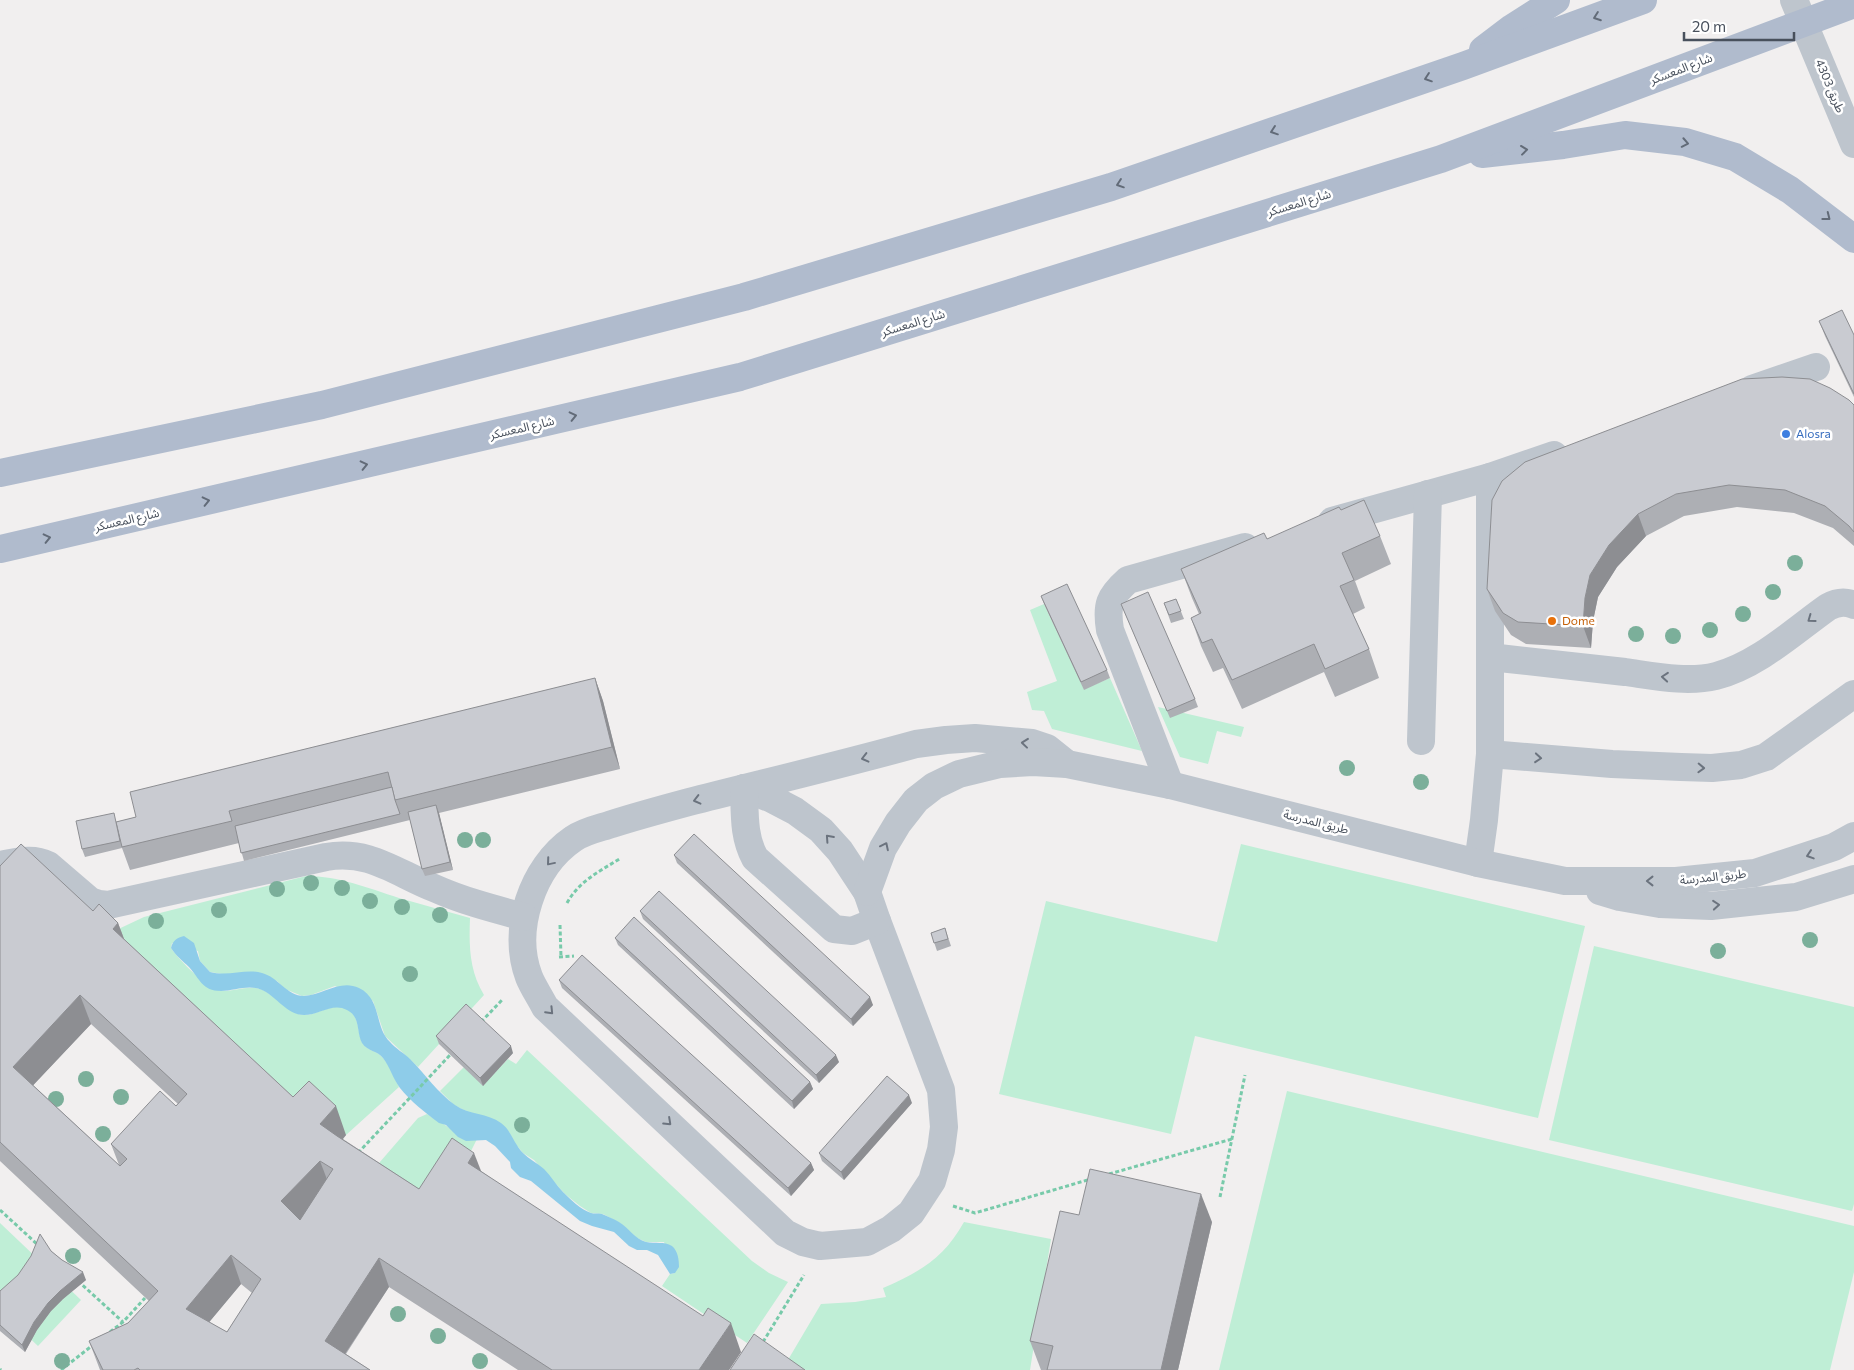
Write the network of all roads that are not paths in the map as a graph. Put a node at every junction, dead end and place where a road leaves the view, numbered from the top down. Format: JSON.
{"nodes":[{"id":1,"x":1556,"y":0,"type":"edge"},
{"id":2,"x":1642,"y":0,"type":"edge"},
{"id":3,"x":1854,"y":2,"type":"edge"},
{"id":4,"x":1799,"y":11,"type":"edge"},
{"id":5,"x":1463,"y":66,"type":"junction"},
{"id":6,"x":1854,"y":144,"type":"edge"},
{"id":7,"x":1441,"y":159,"type":"junction"},
{"id":8,"x":1854,"y":239,"type":"edge"},
{"id":9,"x":1816,"y":367,"type":"dead end"},
{"id":10,"x":1732,"y":395,"type":"edge"},
{"id":11,"x":1574,"y":448,"type":"edge"},
{"id":12,"x":0,"y":473,"type":"edge"},
{"id":13,"x":1490,"y":476,"type":"junction"},
{"id":14,"x":1428,"y":494,"type":"junction"},
{"id":15,"x":1306,"y":529,"type":"edge"},
{"id":16,"x":1269,"y":540,"type":"edge"},
{"id":17,"x":0,"y":549,"type":"edge"},
{"id":18,"x":1854,"y":605,"type":"edge"},
{"id":19,"x":1490,"y":657,"type":"junction"},
{"id":20,"x":1854,"y":694,"type":"edge"},
{"id":21,"x":1421,"y":741,"type":"dead end"},
{"id":22,"x":1490,"y":754,"type":"junction"},
{"id":23,"x":1067,"y":764,"type":"junction"},
{"id":24,"x":1170,"y":785,"type":"junction"},
{"id":25,"x":744,"y":788,"type":"junction"},
{"id":26,"x":1854,"y":836,"type":"edge"},
{"id":27,"x":1478,"y":863,"type":"junction"},
{"id":28,"x":0,"y":865,"type":"edge"},
{"id":29,"x":1854,"y":879,"type":"edge"},
{"id":30,"x":1565,"y":881,"type":"junction"},
{"id":31,"x":867,"y":892,"type":"junction"},
{"id":32,"x":524,"y":917,"type":"junction"},
{"id":33,"x":877,"y":922,"type":"junction"}],
"edges":[{"from":1,"to":5,"type":"main road"},
{"from":2,"to":5,"type":"main road","one_way":true},
{"from":3,"to":4,"type":"main road","name":"شارع المعسكر"},
{"from":4,"to":6,"type":"street","name":"طريق 4303"},
{"from":4,"to":7,"type":"main road","name":"شارع المعسكر"},
{"from":5,"to":12,"type":"main road","one_way":true},
{"from":7,"to":8,"type":"main road","one_way":true},
{"from":17,"to":7,"type":"main road","name":"شارع المعسكر","one_way":true},
{"from":9,"to":10,"type":"street"},
{"from":11,"to":13,"type":"street"},
{"from":13,"to":14,"type":"street"},
{"from":13,"to":19,"type":"street"},
{"from":14,"to":15,"type":"street"},
{"from":14,"to":21,"type":"street"},
{"from":16,"to":24,"type":"street"},
{"from":18,"to":19,"type":"street","one_way":true},
{"from":19,"to":22,"type":"street"},
{"from":22,"to":20,"type":"street","one_way":true},
{"from":22,"to":27,"type":"street"},
{"from":23,"to":24,"type":"street","name":"طريق المدرسة"},
{"from":23,"to":25,"type":"street","one_way":true},
{"from":31,"to":23,"type":"street","name":"طريق المدرسة","one_way":true},
{"from":24,"to":27,"type":"street","name":"طريق المدرسة"},
{"from":31,"to":25,"type":"street","one_way":true},
{"from":25,"to":32,"type":"street","one_way":true},
{"from":25,"to":33,"type":"street"},
{"from":26,"to":30,"type":"street","name":"طريق المدرسة","one_way":true},
{"from":27,"to":30,"type":"street","name":"طريق المدرسة"},
{"from":28,"to":32,"type":"street"},
{"from":30,"to":29,"type":"street","name":"طريق المدرسة","one_way":true},
{"from":31,"to":33,"type":"street"},
{"from":32,"to":33,"type":"street","one_way":true}]}
